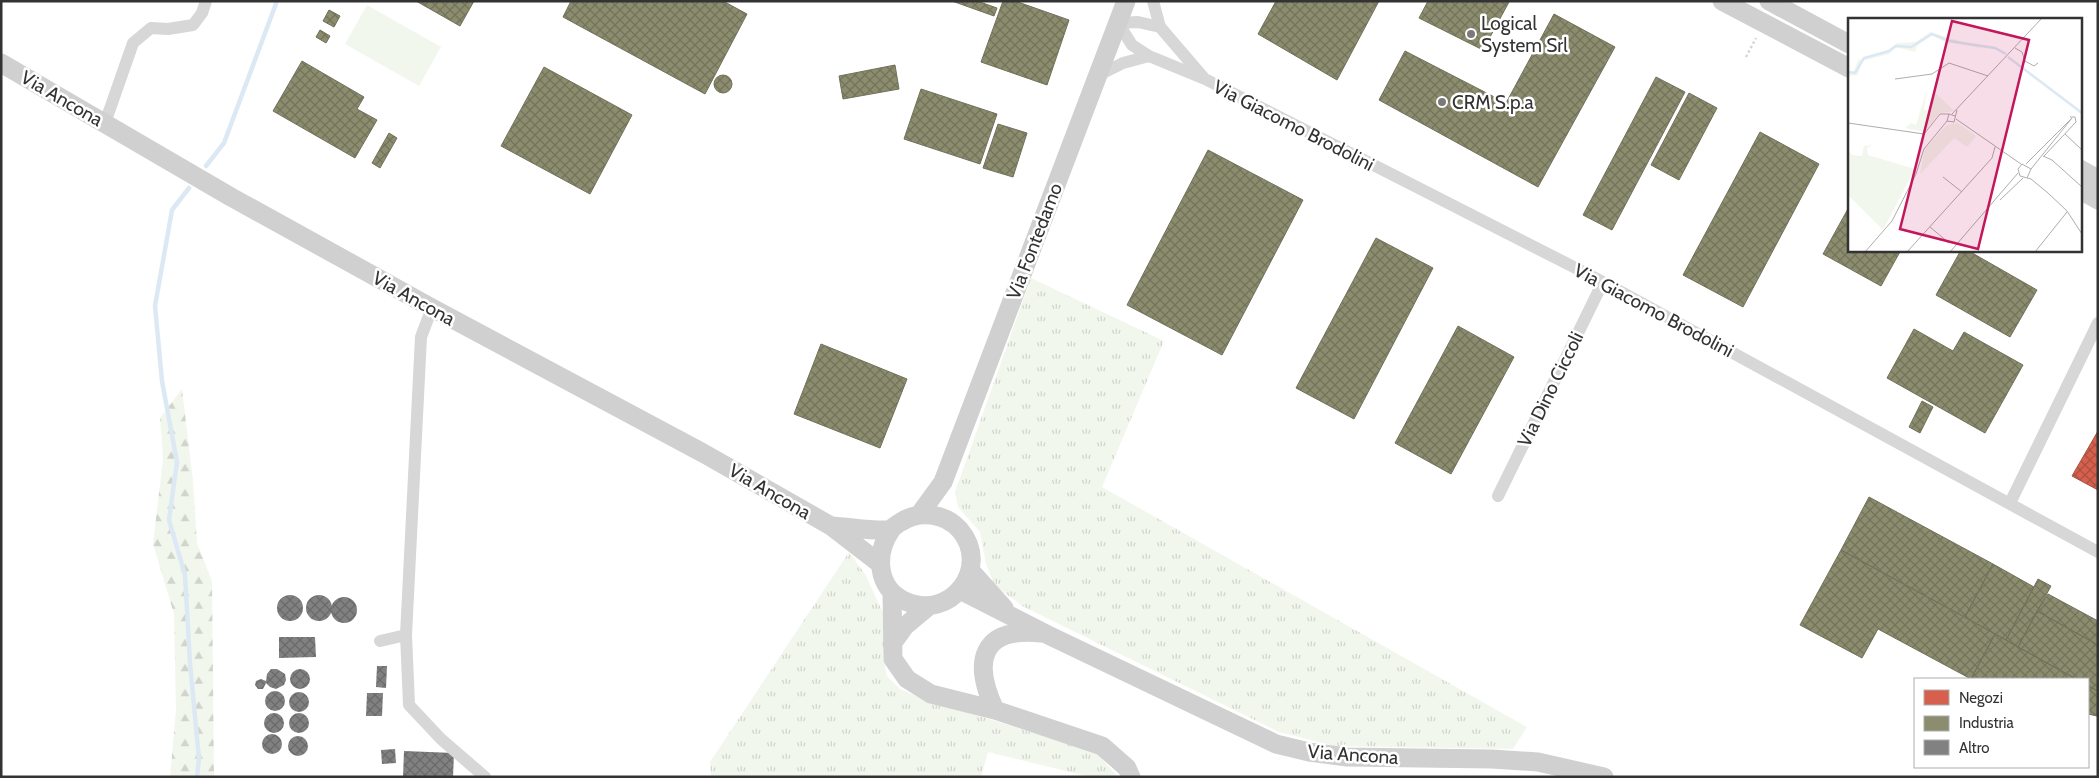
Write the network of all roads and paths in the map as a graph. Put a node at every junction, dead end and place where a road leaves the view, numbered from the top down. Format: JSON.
{"nodes":[{"id":1,"x":206,"y":1,"type":"edge"},
{"id":2,"x":1126,"y":1,"type":"edge"},
{"id":3,"x":1153,"y":1,"type":"edge"},
{"id":4,"x":1722,"y":1,"type":"edge"},
{"id":5,"x":1770,"y":1,"type":"edge"},
{"id":6,"x":1118,"y":23,"type":"junction"},
{"id":7,"x":1160,"y":28,"type":"junction"},
{"id":8,"x":1848,"y":43,"type":"edge"},
{"id":9,"x":1150,"y":56,"type":"junction"},
{"id":10,"x":1,"y":63,"type":"edge"},
{"id":11,"x":1848,"y":67,"type":"edge"},
{"id":12,"x":1097,"y":76,"type":"junction"},
{"id":13,"x":1205,"y":79,"type":"junction"},
{"id":14,"x":105,"y":122,"type":"junction"},
{"id":15,"x":2082,"y":170,"type":"edge"},
{"id":16,"x":2098,"y":179,"type":"edge"},
{"id":17,"x":2082,"y":191,"type":"edge"},
{"id":18,"x":2098,"y":200,"type":"edge"},
{"id":19,"x":1603,"y":282,"type":"junction"},
{"id":20,"x":432,"y":308,"type":"junction"},
{"id":21,"x":2098,"y":323,"type":"edge"},
{"id":22,"x":943,"y":482,"type":"junction"},
{"id":23,"x":1498,"y":496,"type":"dead end"},
{"id":24,"x":2010,"y":503,"type":"junction"},
{"id":25,"x":919,"y":515,"type":"junction"},
{"id":26,"x":950,"y":522,"type":"junction"},
{"id":27,"x":831,"y":526,"type":"junction"},
{"id":28,"x":891,"y":530,"type":"junction"},
{"id":29,"x":2098,"y":552,"type":"edge"},
{"id":30,"x":880,"y":563,"type":"junction"},
{"id":31,"x":970,"y":570,"type":"junction"},
{"id":32,"x":960,"y":590,"type":"junction"},
{"id":33,"x":892,"y":592,"type":"junction"},
{"id":34,"x":930,"y":606,"type":"junction"},
{"id":35,"x":1010,"y":614,"type":"junction"},
{"id":36,"x":1046,"y":634,"type":"junction"},
{"id":37,"x":406,"y":635,"type":"junction"},
{"id":38,"x":380,"y":641,"type":"dead end"},
{"id":39,"x":892,"y":644,"type":"junction"},
{"id":40,"x":995,"y":710,"type":"junction"},
{"id":41,"x":485,"y":777,"type":"edge"},
{"id":42,"x":1131,"y":777,"type":"edge"},
{"id":43,"x":1604,"y":777,"type":"edge"}],
"edges":[{"from":1,"to":14,"type":"street"},
{"from":2,"to":6,"type":"main road","name":"Via Fontedamo"},
{"from":3,"to":7,"type":"street","name":"Via Giacomo Brodolini"},
{"from":4,"to":11,"type":"main road"},
{"from":5,"to":8,"type":"main road"},
{"from":6,"to":7,"type":"street"},
{"from":6,"to":9,"type":"street","name":"Via Giacomo Brodolini"},
{"from":6,"to":12,"type":"main road","name":"Via Fontedamo"},
{"from":7,"to":13,"type":"street","name":"Via Giacomo Brodolini"},
{"from":9,"to":12,"type":"street"},
{"from":9,"to":13,"type":"street","name":"Via Giacomo Brodolini"},
{"from":10,"to":14,"type":"main road","name":"Via Ancona"},
{"from":12,"to":22,"type":"main road","name":"Via Fontedamo"},
{"from":13,"to":19,"type":"street","name":"Via Giacomo Brodolini"},
{"from":14,"to":20,"type":"main road","name":"Via Ancona"},
{"from":15,"to":16,"type":"main road"},
{"from":17,"to":18,"type":"main road"},
{"from":19,"to":23,"type":"street","name":"Via Dino Ciccoli"},
{"from":19,"to":24,"type":"street","name":"Via Giacomo Brodolini"},
{"from":20,"to":27,"type":"main road","name":"Via Ancona"},
{"from":20,"to":37,"type":"street"},
{"from":21,"to":24,"type":"street"},
{"from":22,"to":25,"type":"main road","name":"Via Fontedamo"},
{"from":22,"to":26,"type":"main road"},
{"from":24,"to":29,"type":"street","name":"Via Giacomo Brodolini"},
{"from":25,"to":26,"type":"main road"},
{"from":25,"to":28,"type":"main road"},
{"from":26,"to":31,"type":"main road"},
{"from":27,"to":28,"type":"main road","name":"Via Ancona"},
{"from":27,"to":30,"type":"main road","name":"Via Ancona"},
{"from":28,"to":30,"type":"main road"},
{"from":30,"to":33,"type":"main road"},
{"from":31,"to":32,"type":"main road"},
{"from":31,"to":35,"type":"main road","name":"Via Ancona"},
{"from":32,"to":34,"type":"main road"},
{"from":32,"to":35,"type":"main road","name":"Via Ancona"},
{"from":33,"to":34,"type":"main road"},
{"from":33,"to":39,"type":"main road"},
{"from":34,"to":39,"type":"main road"},
{"from":35,"to":36,"type":"main road","name":"Via Ancona"},
{"from":36,"to":40,"type":"main road"},
{"from":36,"to":43,"type":"main road","name":"Via Ancona"},
{"from":37,"to":38,"type":"street"},
{"from":37,"to":41,"type":"street"},
{"from":39,"to":40,"type":"main road"},
{"from":40,"to":42,"type":"main road"}]}
